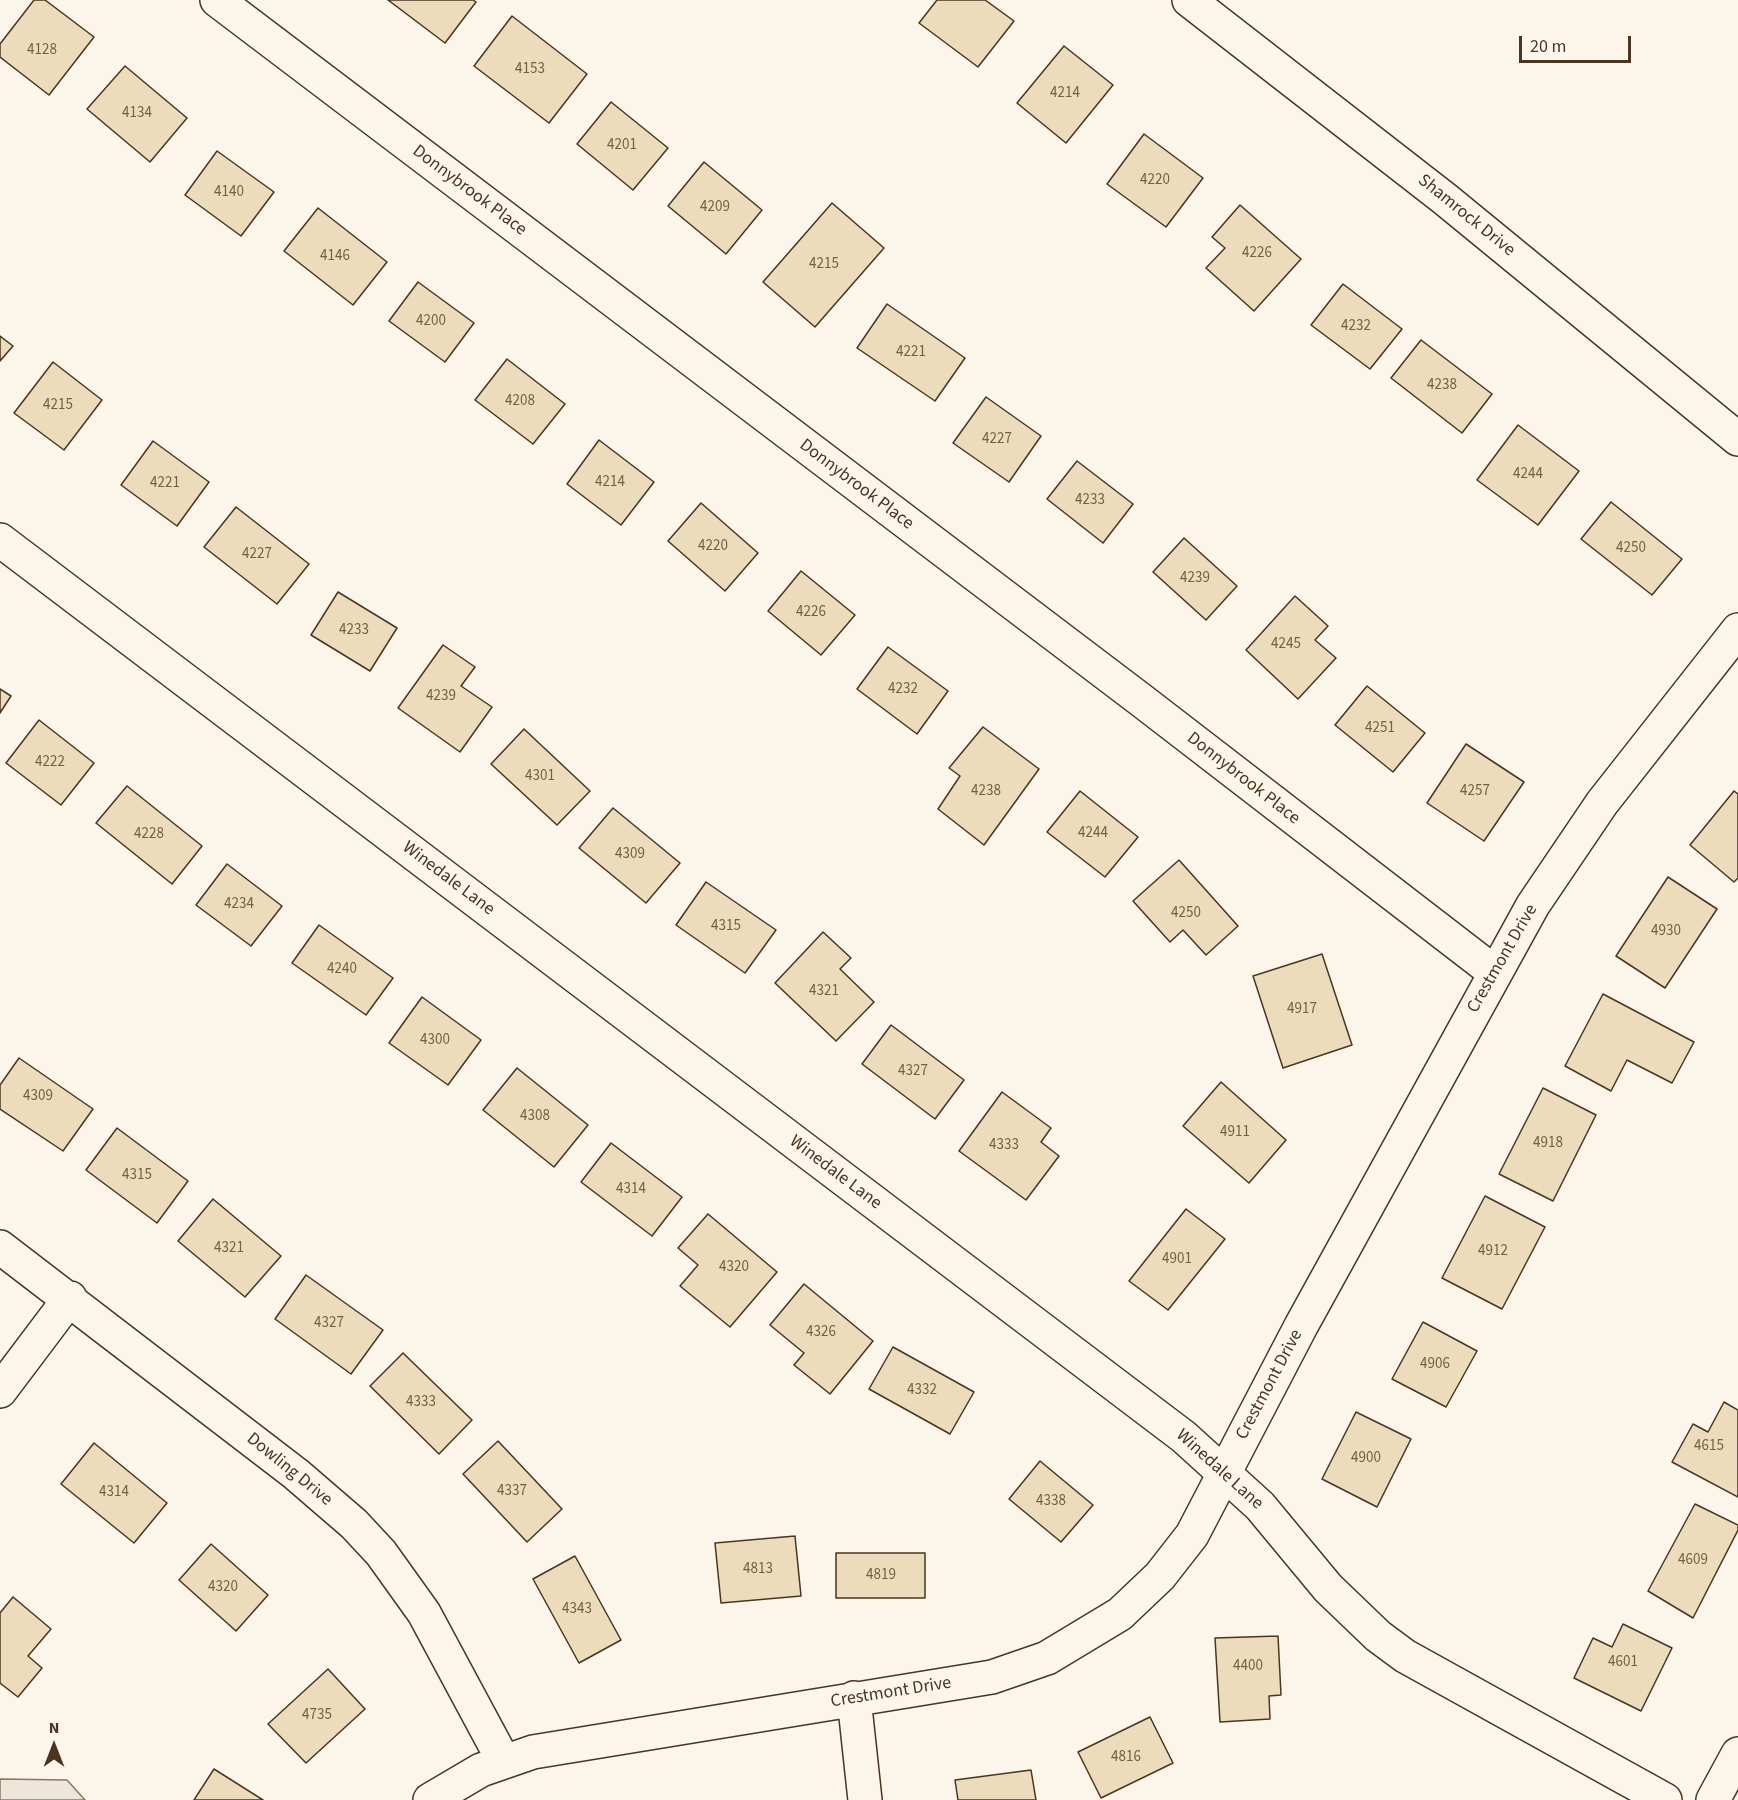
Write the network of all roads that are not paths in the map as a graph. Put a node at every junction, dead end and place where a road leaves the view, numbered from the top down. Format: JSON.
{"nodes":[{"id":1,"x":217,"y":0,"type":"edge"},
{"id":2,"x":1189,"y":0,"type":"edge"},
{"id":3,"x":1738,"y":439,"type":"edge"},
{"id":4,"x":0,"y":540,"type":"edge"},
{"id":5,"x":1738,"y":630,"type":"edge"},
{"id":6,"x":1494,"y":972,"type":"junction"},
{"id":7,"x":0,"y":1246,"type":"edge"},
{"id":8,"x":70,"y":1298,"type":"junction"},
{"id":9,"x":0,"y":1391,"type":"edge"},
{"id":10,"x":1225,"y":1471,"type":"junction"},
{"id":11,"x":854,"y":1698,"type":"junction"},
{"id":12,"x":1738,"y":1754,"type":"edge"},
{"id":13,"x":503,"y":1760,"type":"junction"},
{"id":14,"x":430,"y":1800,"type":"edge"},
{"id":15,"x":865,"y":1800,"type":"edge"},
{"id":16,"x":1665,"y":1800,"type":"edge"},
{"id":17,"x":1713,"y":1800,"type":"edge"}],
"edges":[{"from":1,"to":6,"type":"street","name":"Donnybrook Place"},
{"from":2,"to":3,"type":"street","name":"Shamrock Drive"},
{"from":4,"to":10,"type":"street","name":"Winedale Lane"},
{"from":5,"to":6,"type":"street","name":"Crestmont Drive"},
{"from":6,"to":10,"type":"street","name":"Crestmont Drive"},
{"from":7,"to":8,"type":"street","name":"Dowling Drive"},
{"from":8,"to":9,"type":"street"},
{"from":8,"to":13,"type":"street","name":"Dowling Drive"},
{"from":10,"to":11,"type":"street","name":"Crestmont Drive"},
{"from":10,"to":16,"type":"street","name":"Winedale Lane"},
{"from":11,"to":13,"type":"street","name":"Crestmont Drive"},
{"from":11,"to":15,"type":"street"},
{"from":12,"to":17,"type":"street"},
{"from":13,"to":14,"type":"street","name":"Crestmont Drive"}]}
